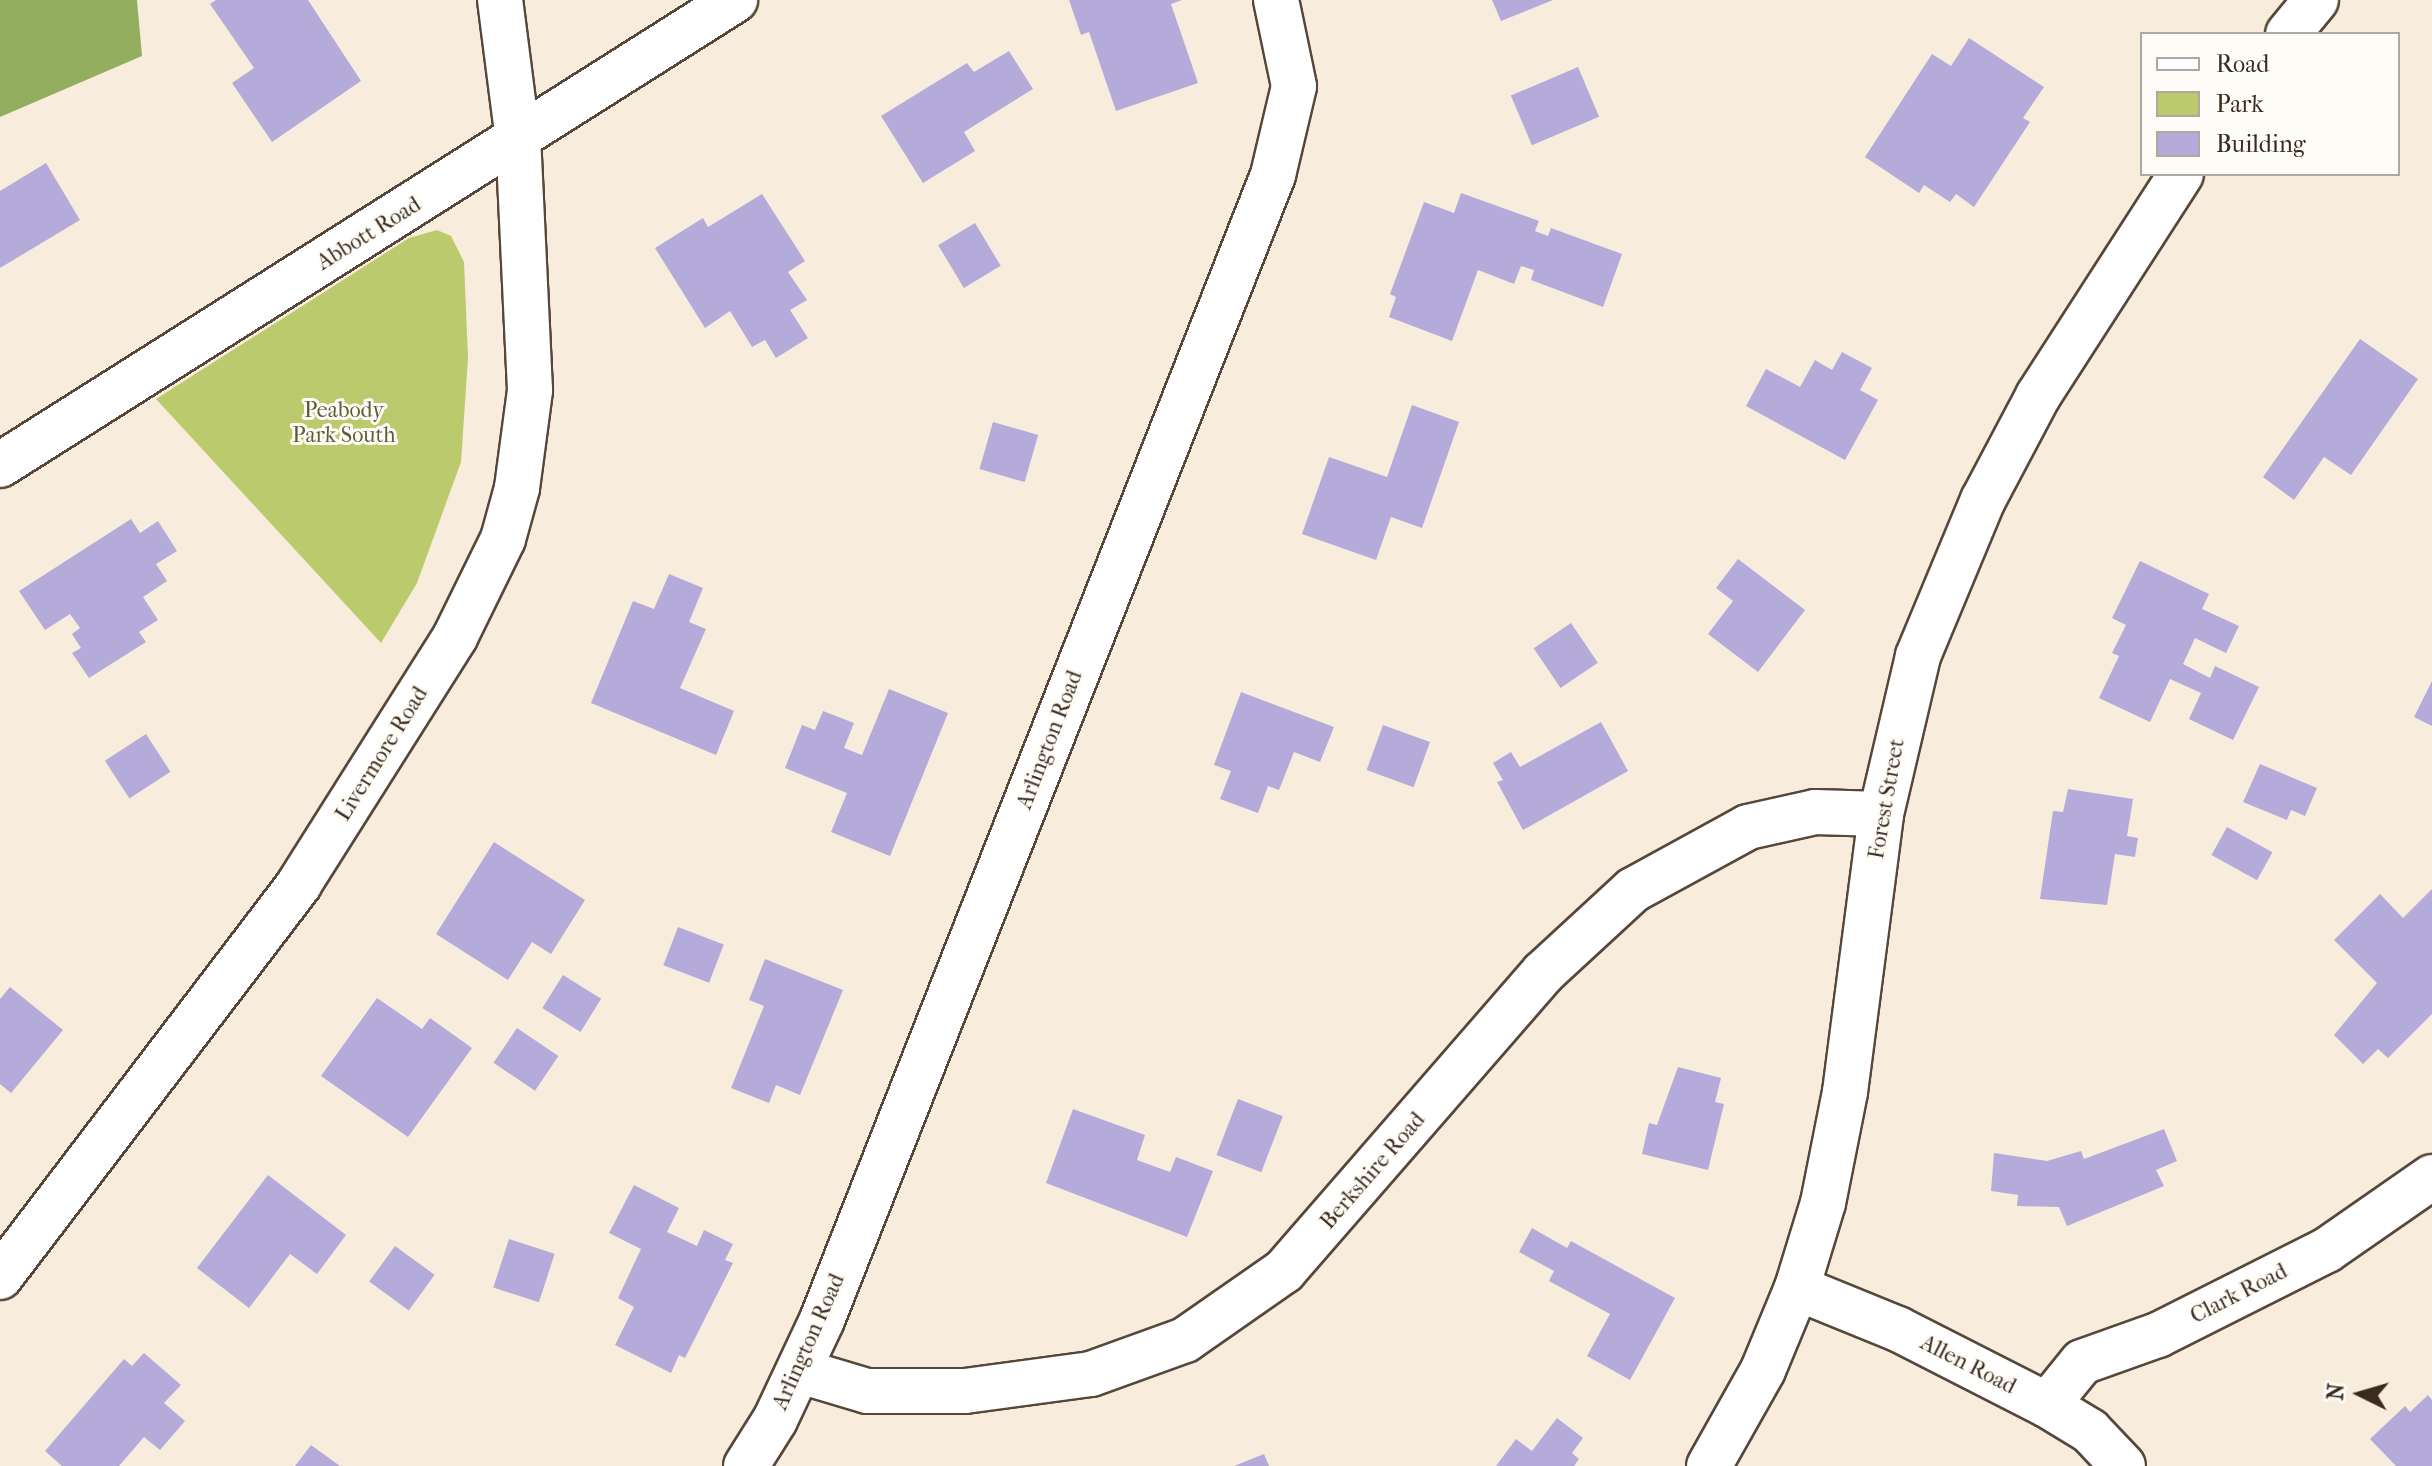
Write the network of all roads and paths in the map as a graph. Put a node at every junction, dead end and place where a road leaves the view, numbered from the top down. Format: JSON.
{"nodes":[{"id":1,"x":500,"y":0,"type":"edge"},
{"id":2,"x":735,"y":0,"type":"edge"},
{"id":3,"x":1276,"y":0,"type":"edge"},
{"id":4,"x":2316,"y":0,"type":"edge"},
{"id":5,"x":2290,"y":32,"type":"edge"},
{"id":6,"x":518,"y":140,"type":"junction"},
{"id":7,"x":2180,"y":176,"type":"edge"},
{"id":8,"x":0,"y":465,"type":"edge"},
{"id":9,"x":1881,"y":814,"type":"junction"},
{"id":10,"x":2432,"y":1177,"type":"edge"},
{"id":11,"x":0,"y":1277,"type":"edge"},
{"id":12,"x":1797,"y":1288,"type":"junction"},
{"id":13,"x":800,"y":1371,"type":"junction"},
{"id":14,"x":2047,"y":1405,"type":"junction"},
{"id":15,"x":746,"y":1466,"type":"edge"},
{"id":16,"x":1709,"y":1466,"type":"edge"},
{"id":17,"x":2123,"y":1466,"type":"edge"}],
"edges":[{"from":1,"to":6,"type":"street","name":"Livermore Road"},
{"from":2,"to":6,"type":"street","name":"Abbott Road"},
{"from":3,"to":13,"type":"street","name":"Arlington Road"},
{"from":4,"to":5,"type":"street"},
{"from":6,"to":8,"type":"street","name":"Abbott Road"},
{"from":6,"to":11,"type":"street","name":"Livermore Road"},
{"from":7,"to":9,"type":"street","name":"Forest Street"},
{"from":9,"to":12,"type":"street","name":"Forest Street"},
{"from":9,"to":13,"type":"street","name":"Berkshire Road"},
{"from":10,"to":14,"type":"street","name":"Clark Road"},
{"from":12,"to":14,"type":"street","name":"Allen Road"},
{"from":12,"to":16,"type":"street","name":"Forest Street"},
{"from":13,"to":15,"type":"street","name":"Arlington Road"},
{"from":14,"to":17,"type":"street","name":"Allen Road"}]}
